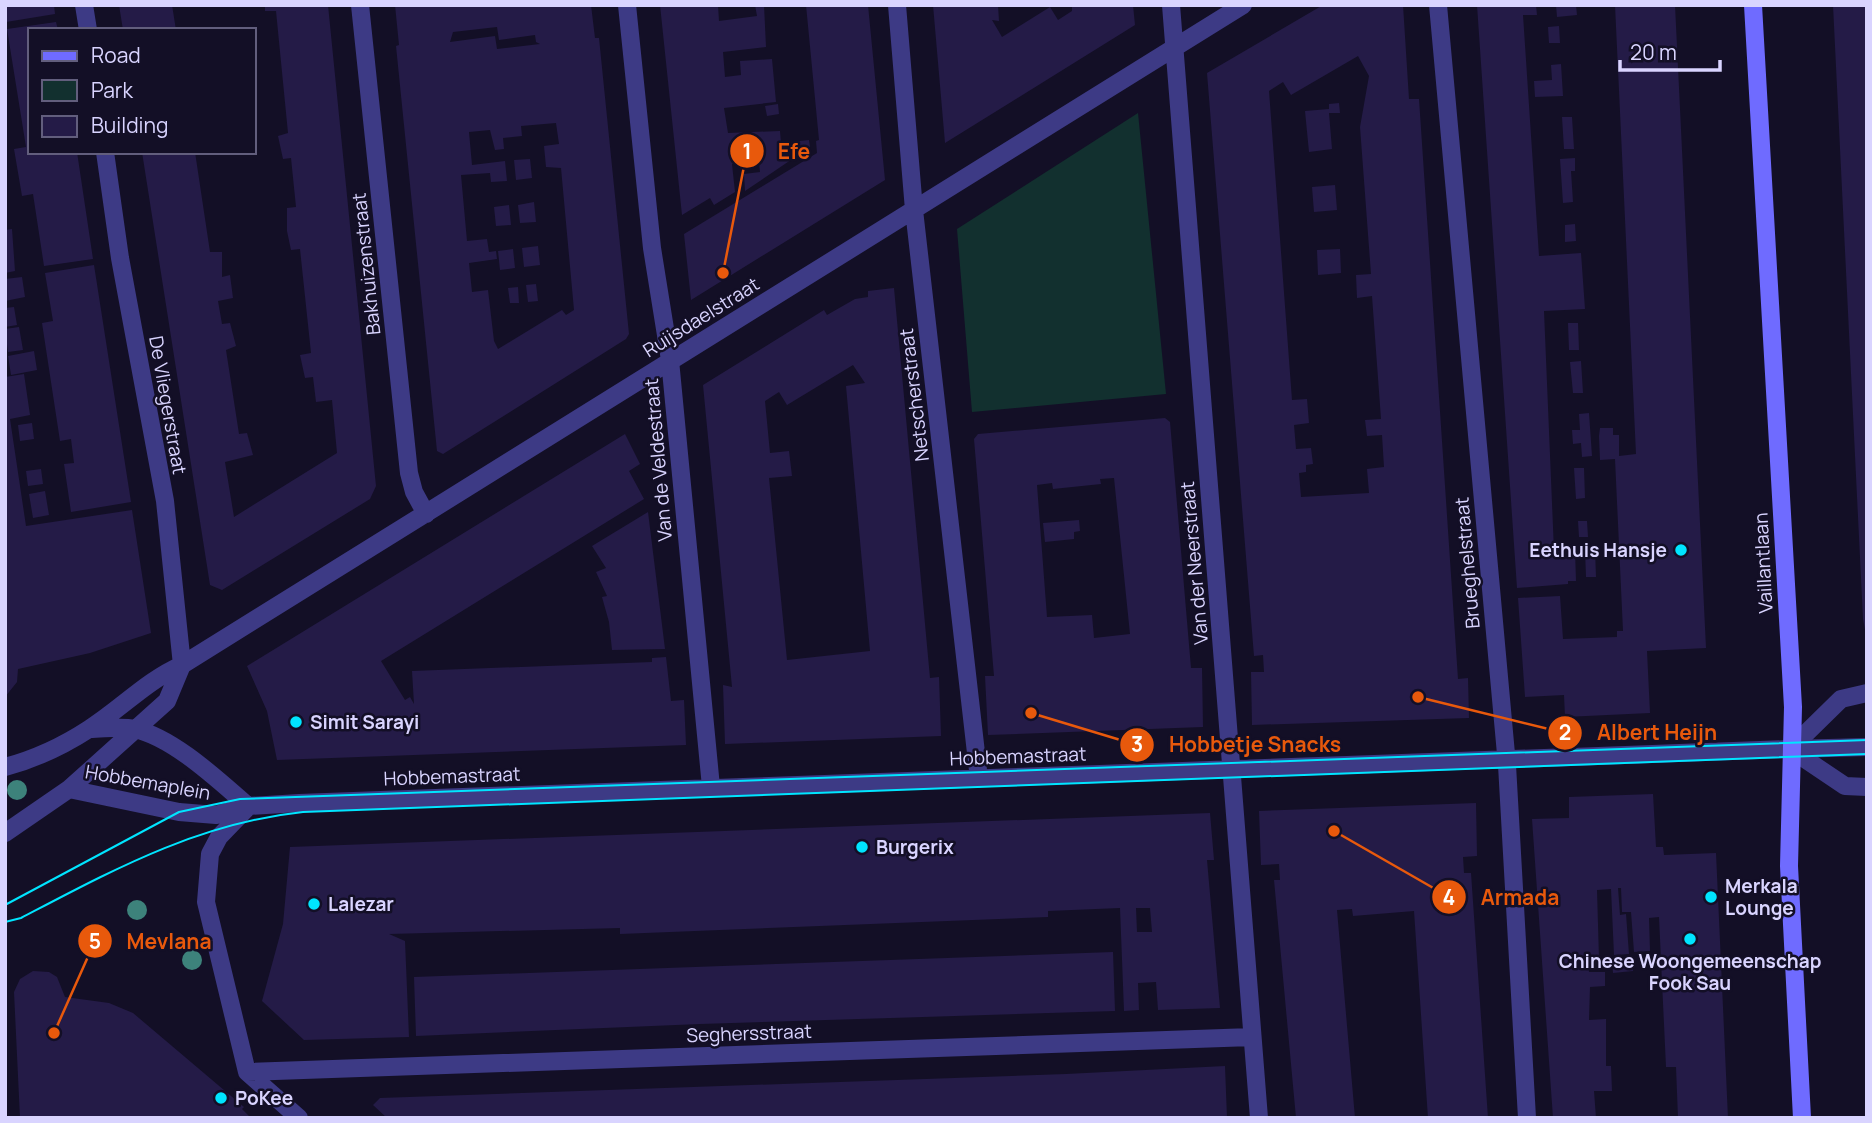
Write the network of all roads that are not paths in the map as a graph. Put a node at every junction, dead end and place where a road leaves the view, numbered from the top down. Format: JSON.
{"nodes":[{"id":1,"x":84,"y":5,"type":"edge"},
{"id":2,"x":359,"y":5,"type":"edge"},
{"id":3,"x":627,"y":5,"type":"edge"},
{"id":4,"x":897,"y":5,"type":"edge"},
{"id":5,"x":1171,"y":5,"type":"edge"},
{"id":6,"x":1243,"y":5,"type":"edge"},
{"id":7,"x":1438,"y":5,"type":"edge"},
{"id":8,"x":1754,"y":5,"type":"edge"},
{"id":9,"x":88,"y":28,"type":"edge"},
{"id":10,"x":1175,"y":47,"type":"junction"},
{"id":11,"x":105,"y":154,"type":"edge"},
{"id":12,"x":914,"y":210,"type":"junction"},
{"id":13,"x":670,"y":360,"type":"junction"},
{"id":14,"x":426,"y":514,"type":"junction"},
{"id":15,"x":183,"y":666,"type":"junction"},
{"id":16,"x":1867,"y":694,"type":"edge"},
{"id":17,"x":90,"y":729,"type":"junction"},
{"id":18,"x":134,"y":729,"type":"junction"},
{"id":19,"x":1867,"y":747,"type":"edge"},
{"id":20,"x":1790,"y":749,"type":"junction"},
{"id":21,"x":1506,"y":758,"type":"junction"},
{"id":22,"x":5,"y":767,"type":"edge"},
{"id":23,"x":1233,"y":769,"type":"junction"},
{"id":24,"x":979,"y":779,"type":"junction"},
{"id":25,"x":711,"y":787,"type":"junction"},
{"id":26,"x":1867,"y":787,"type":"edge"},
{"id":27,"x":69,"y":789,"type":"junction"},
{"id":28,"x":248,"y":806,"type":"junction"},
{"id":29,"x":5,"y":834,"type":"edge"},
{"id":30,"x":1252,"y":1037,"type":"junction"},
{"id":31,"x":247,"y":1072,"type":"junction"},
{"id":32,"x":299,"y":1118,"type":"edge"},
{"id":33,"x":1259,"y":1118,"type":"edge"},
{"id":34,"x":1527,"y":1118,"type":"edge"},
{"id":35,"x":1802,"y":1118,"type":"edge"}],
"edges":[{"from":1,"to":9,"type":"street"},
{"from":2,"to":14,"type":"street","name":"Bakhuizenstraat"},
{"from":3,"to":13,"type":"street","name":"Van de Veldestraat"},
{"from":4,"to":12,"type":"street","name":"Netscherstraat"},
{"from":5,"to":10,"type":"street","name":"Van der Neerstraat"},
{"from":6,"to":10,"type":"street","name":"Ruijsdaelstraat"},
{"from":7,"to":21,"type":"street","name":"Brueghelstraat"},
{"from":8,"to":20,"type":"main road","name":"Vaillantlaan"},
{"from":10,"to":12,"type":"street","name":"Ruijsdaelstraat"},
{"from":10,"to":23,"type":"street","name":"Van der Neerstraat"},
{"from":11,"to":15,"type":"street","name":"De Vliegerstraat"},
{"from":12,"to":13,"type":"street","name":"Ruijsdaelstraat"},
{"from":12,"to":24,"type":"street","name":"Netscherstraat"},
{"from":13,"to":14,"type":"street","name":"Ruijsdaelstraat"},
{"from":13,"to":25,"type":"street","name":"Van de Veldestraat"},
{"from":14,"to":15,"type":"street","name":"Ruijsdaelstraat"},
{"from":15,"to":17,"type":"street","name":"Hobbemaplein"},
{"from":15,"to":18,"type":"street","name":"Hobbemaplein"},
{"from":16,"to":20,"type":"street"},
{"from":17,"to":18,"type":"street","name":"Hobbemaplein"},
{"from":17,"to":22,"type":"street","name":"Hobbemaplein"},
{"from":18,"to":27,"type":"street","name":"Hobbemaplein"},
{"from":18,"to":28,"type":"street","name":"Hobbemaplein"},
{"from":19,"to":20,"type":"street","name":"Hobbemastraat"},
{"from":20,"to":21,"type":"street","name":"Hobbemastraat"},
{"from":20,"to":26,"type":"street"},
{"from":20,"to":35,"type":"main road","name":"Vaillantlaan"},
{"from":21,"to":23,"type":"street","name":"Hobbemastraat"},
{"from":21,"to":34,"type":"street","name":"Brueghelstraat"},
{"from":23,"to":24,"type":"street","name":"Hobbemastraat"},
{"from":23,"to":30,"type":"street","name":"Van der Neerstraat"},
{"from":24,"to":25,"type":"street","name":"Hobbemastraat"},
{"from":25,"to":28,"type":"street","name":"Hobbemastraat"},
{"from":27,"to":28,"type":"street","name":"Hobbemaplein"},
{"from":27,"to":29,"type":"street","name":"Hobbemaplein"},
{"from":28,"to":31,"type":"street"},
{"from":30,"to":31,"type":"street","name":"Seghersstraat"},
{"from":30,"to":33,"type":"street","name":"Van der Neerstraat"},
{"from":31,"to":32,"type":"street"}]}
